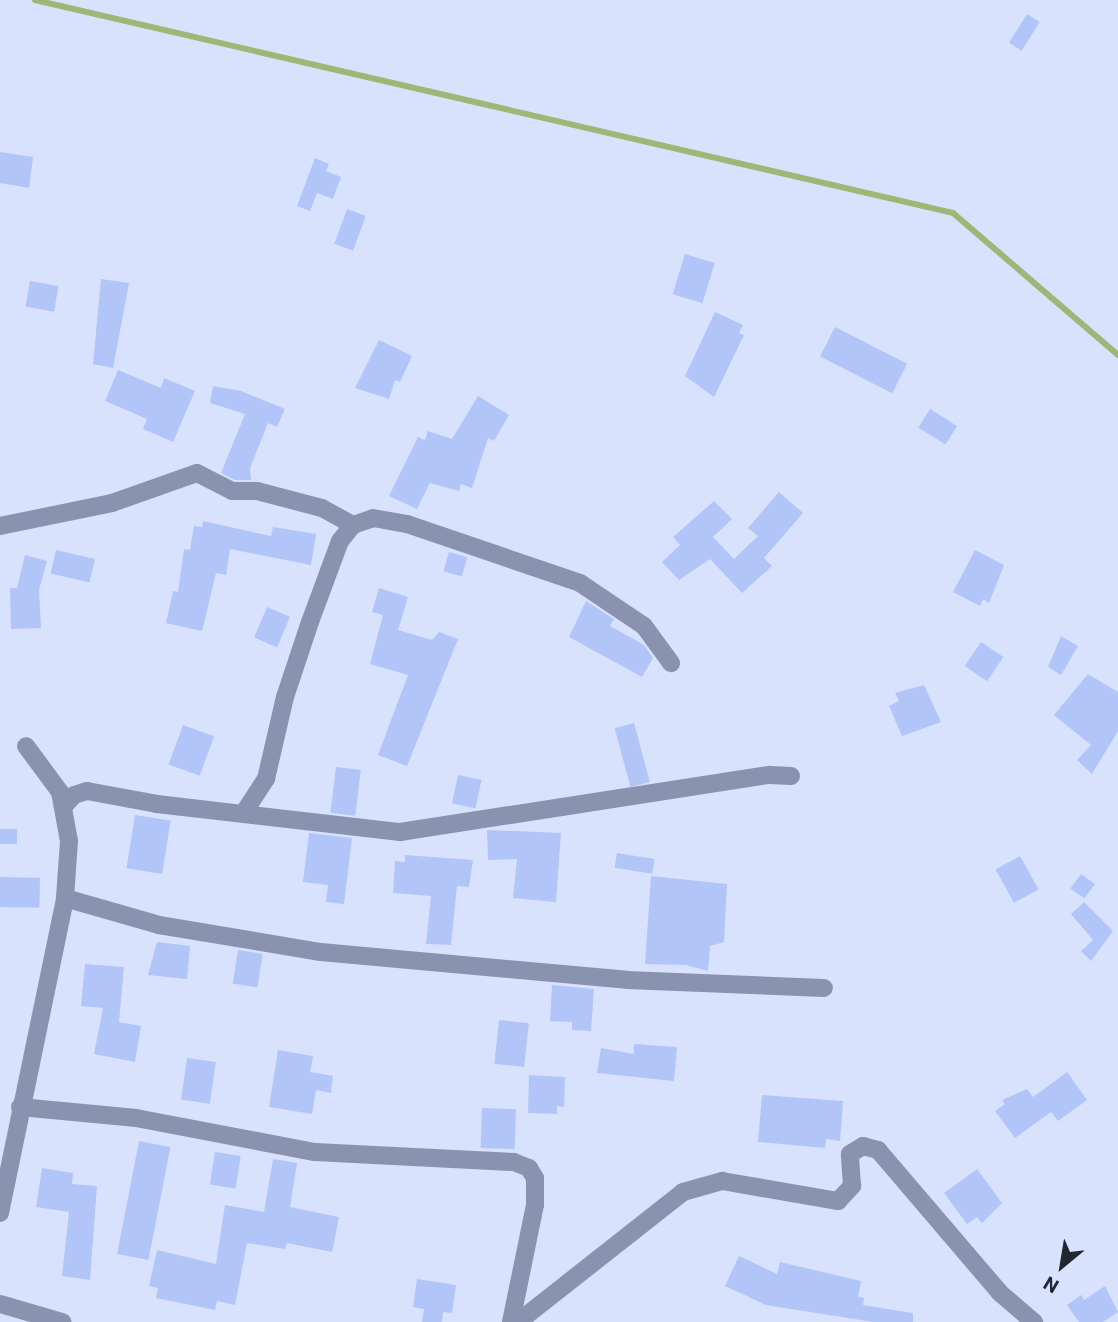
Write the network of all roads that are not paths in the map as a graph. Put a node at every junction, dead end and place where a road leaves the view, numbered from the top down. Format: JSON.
{"nodes":[{"id":1,"x":353,"y":525,"type":"junction"},
{"id":2,"x":0,"y":526,"type":"edge"},
{"id":3,"x":671,"y":663,"type":"dead end"},
{"id":4,"x":26,"y":746,"type":"dead end"},
{"id":5,"x":790,"y":776,"type":"dead end"},
{"id":6,"x":65,"y":806,"type":"junction"},
{"id":7,"x":244,"y":811,"type":"junction"},
{"id":8,"x":65,"y":898,"type":"junction"},
{"id":9,"x":824,"y":988,"type":"dead end"},
{"id":10,"x":20,"y":1107,"type":"junction"},
{"id":11,"x":0,"y":1213,"type":"edge"},
{"id":12,"x":0,"y":1304,"type":"edge"},
{"id":13,"x":62,"y":1322,"type":"edge"},
{"id":14,"x":511,"y":1322,"type":"edge"},
{"id":15,"x":518,"y":1322,"type":"edge"},
{"id":16,"x":1034,"y":1322,"type":"edge"}],
"edges":[{"from":1,"to":2,"type":"street"},
{"from":1,"to":3,"type":"street"},
{"from":1,"to":7,"type":"street"},
{"from":4,"to":6,"type":"street"},
{"from":5,"to":7,"type":"street"},
{"from":6,"to":7,"type":"street"},
{"from":6,"to":8,"type":"street"},
{"from":8,"to":9,"type":"street"},
{"from":8,"to":10,"type":"street"},
{"from":10,"to":11,"type":"street"},
{"from":10,"to":14,"type":"street"},
{"from":12,"to":13,"type":"street"},
{"from":15,"to":16,"type":"street"}]}
